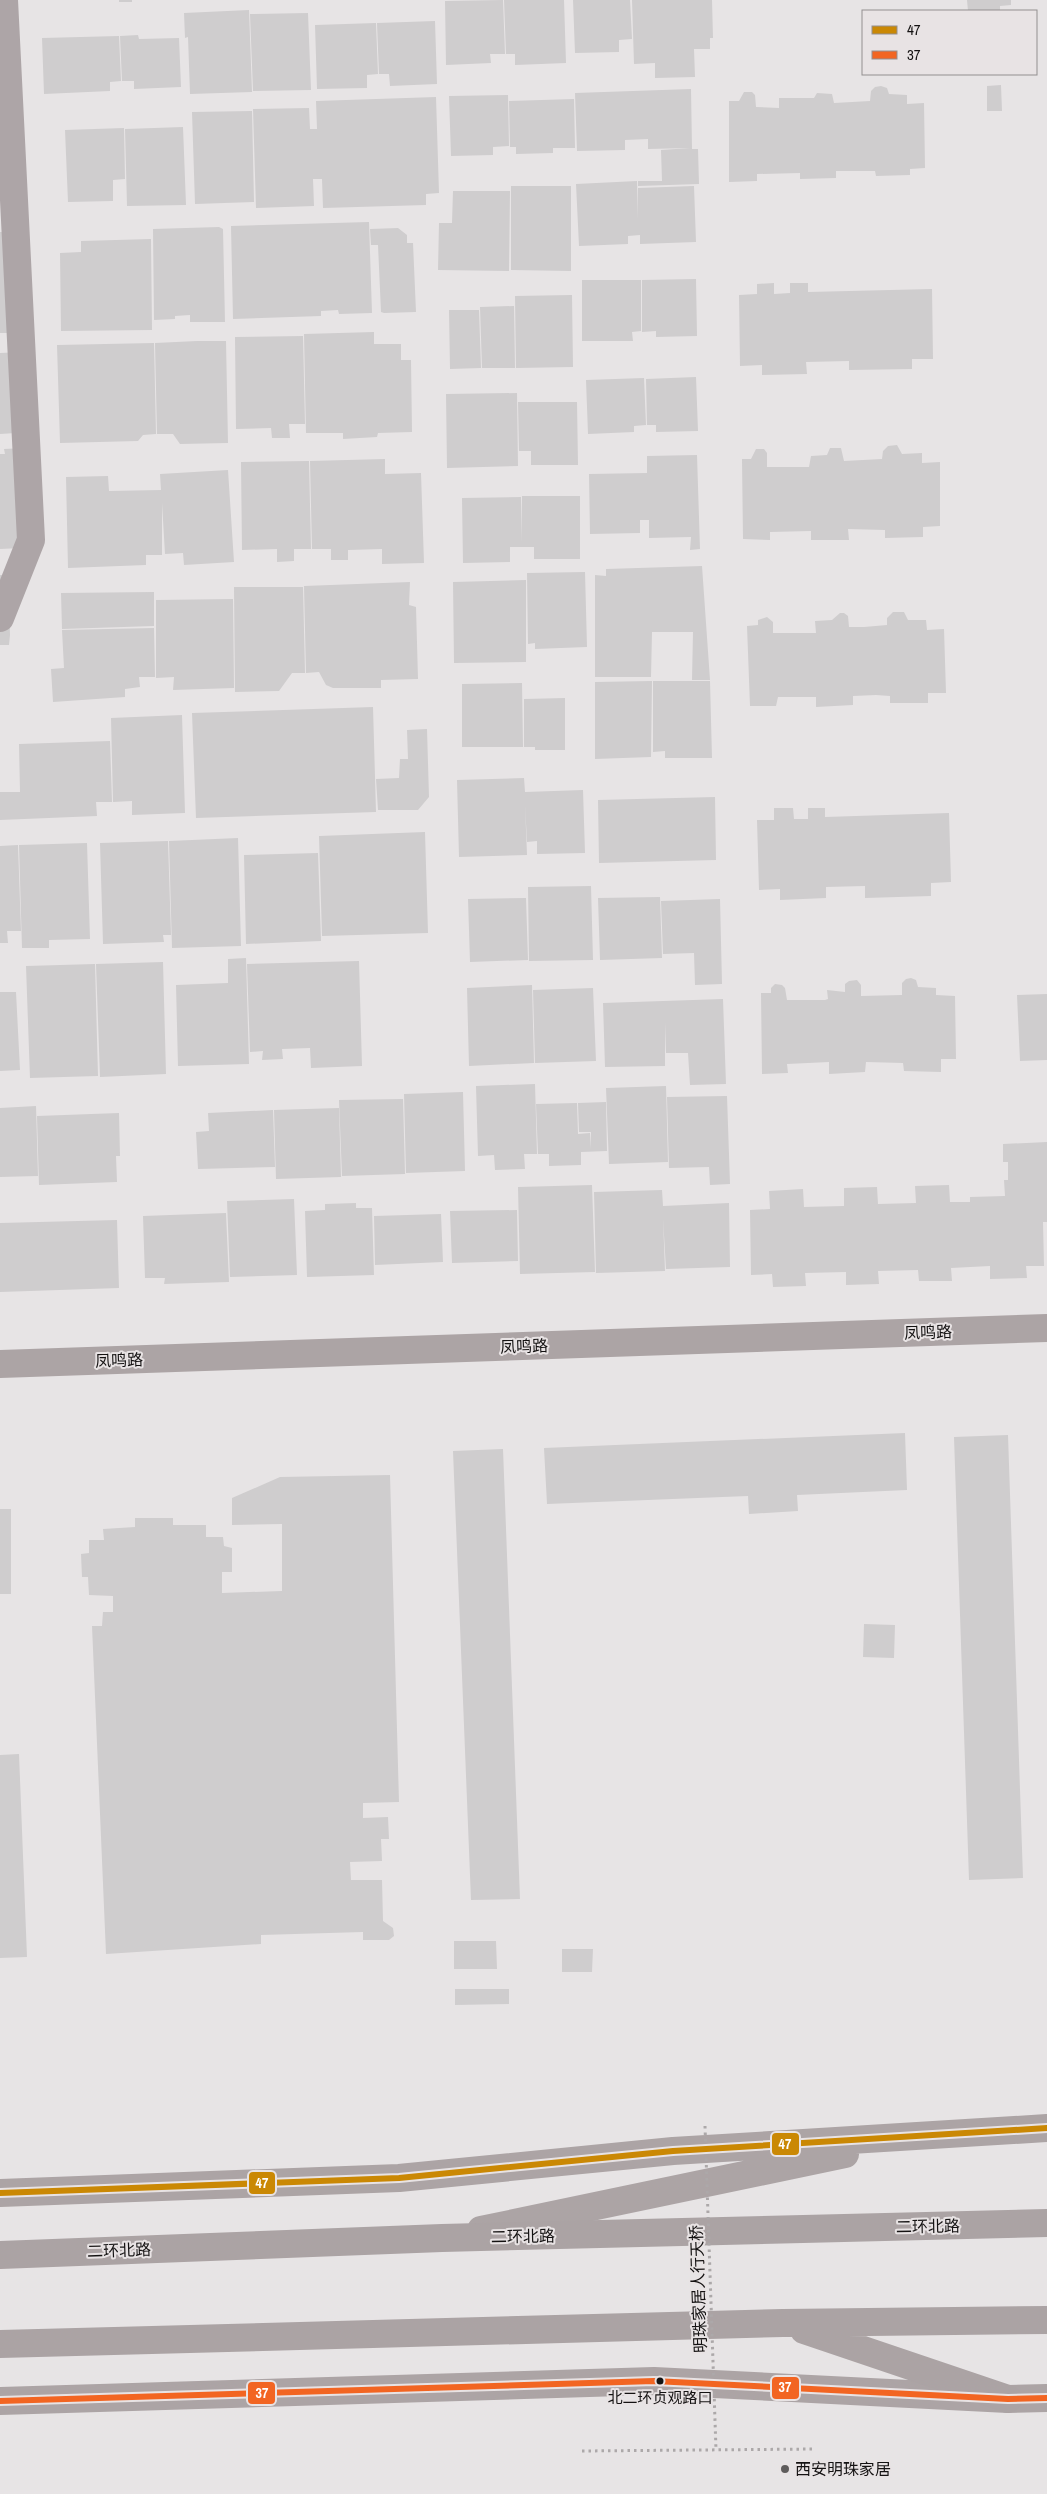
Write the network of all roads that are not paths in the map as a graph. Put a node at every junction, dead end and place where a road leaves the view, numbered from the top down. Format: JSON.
{"nodes":[{"id":1,"x":4,"y":0,"type":"edge"},
{"id":2,"x":0,"y":618,"type":"edge"},
{"id":3,"x":1047,"y":1328,"type":"edge"},
{"id":4,"x":0,"y":1364,"type":"edge"},
{"id":5,"x":1047,"y":2128,"type":"edge"},
{"id":6,"x":925,"y":2137,"type":"junction"},
{"id":7,"x":0,"y":2193,"type":"edge"},
{"id":8,"x":1047,"y":2223,"type":"edge"},
{"id":9,"x":442,"y":2238,"type":"junction"},
{"id":10,"x":0,"y":2255,"type":"edge"},
{"id":11,"x":1047,"y":2320,"type":"edge"},
{"id":12,"x":783,"y":2323,"type":"junction"},
{"id":13,"x":0,"y":2344,"type":"edge"},
{"id":14,"x":1047,"y":2398,"type":"edge"},
{"id":15,"x":1008,"y":2399,"type":"junction"},
{"id":16,"x":0,"y":2401,"type":"edge"}],
"edges":[{"from":1,"to":2,"type":"street"},
{"from":3,"to":4,"type":"main road","name":"凤鸣路"},
{"from":5,"to":6,"type":"main road"},
{"from":6,"to":7,"type":"main road"},
{"from":6,"to":9,"type":"main road"},
{"from":8,"to":9,"type":"highway","name":"二环北路"},
{"from":9,"to":10,"type":"highway","name":"二环北路"},
{"from":11,"to":12,"type":"highway"},
{"from":12,"to":13,"type":"highway"},
{"from":12,"to":15,"type":"highway"},
{"from":14,"to":15,"type":"main road"},
{"from":15,"to":16,"type":"main road"}]}
